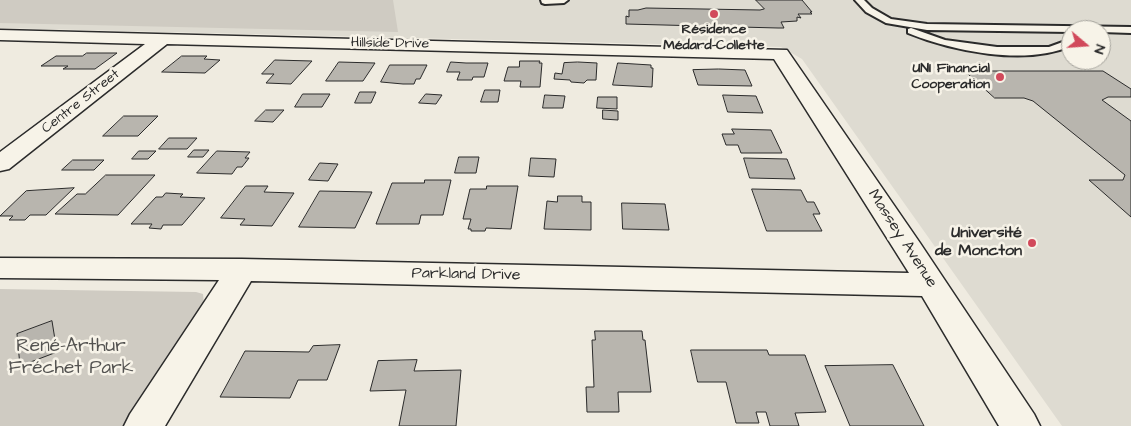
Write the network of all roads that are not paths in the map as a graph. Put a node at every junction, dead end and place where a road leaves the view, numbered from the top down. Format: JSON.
{"nodes":[{"id":1,"x":564,"y":0,"type":"edge"},
{"id":2,"x":859,"y":0,"type":"edge"},
{"id":3,"x":545,"y":2,"type":"dead end"},
{"id":4,"x":889,"y":21,"type":"junction"},
{"id":5,"x":1061,"y":30,"type":"edge"},
{"id":6,"x":1111,"y":30,"type":"edge"},
{"id":7,"x":1131,"y":30,"type":"edge"},
{"id":8,"x":0,"y":35,"type":"edge"},
{"id":9,"x":163,"y":39,"type":"junction"},
{"id":10,"x":1061,"y":46,"type":"edge"},
{"id":11,"x":780,"y":54,"type":"joint"},
{"id":12,"x":0,"y":164,"type":"edge"},
{"id":13,"x":0,"y":268,"type":"edge"},
{"id":14,"x":242,"y":270,"type":"junction"},
{"id":15,"x":932,"y":285,"type":"junction"},
{"id":16,"x":144,"y":426,"type":"edge"},
{"id":17,"x":1020,"y":426,"type":"edge"}],
"edges":[{"from":1,"to":3,"type":"lane"},
{"from":2,"to":4,"type":"lane"},
{"from":4,"to":5,"type":"lane"},
{"from":4,"to":10,"type":"lane"},
{"from":6,"to":7,"type":"lane"},
{"from":8,"to":9,"type":"street","name":"Hillside Drive"},
{"from":9,"to":11,"type":"street","name":"Hillside Drive"},
{"from":9,"to":12,"type":"street","name":"Centre Street"},
{"from":11,"to":15,"type":"street","name":"Massey Avenue"},
{"from":13,"to":14,"type":"street","name":"Parkland Drive"},
{"from":14,"to":15,"type":"street","name":"Parkland Drive"},
{"from":14,"to":16,"type":"street"},
{"from":15,"to":17,"type":"street","name":"Massey Avenue"}]}
